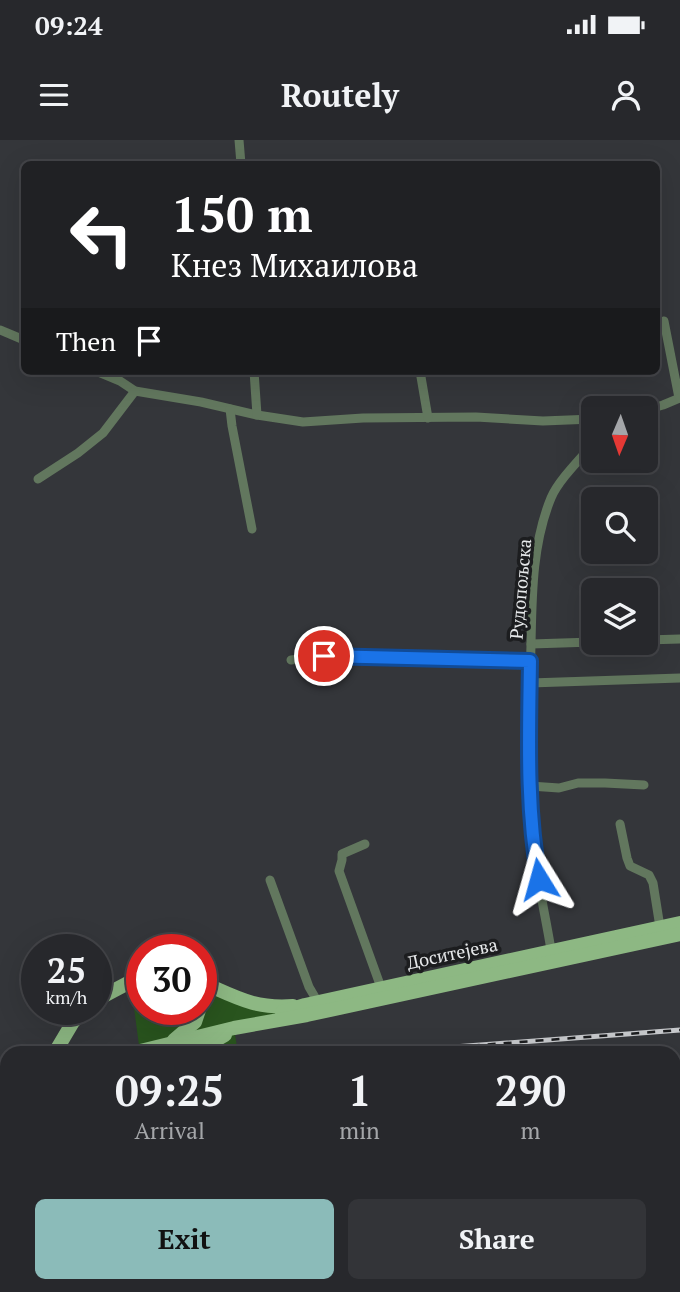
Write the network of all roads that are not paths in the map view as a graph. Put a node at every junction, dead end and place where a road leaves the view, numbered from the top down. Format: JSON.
{"nodes":[{"id":1,"x":239,"y":140,"type":"edge"},
{"id":2,"x":241,"y":161,"type":"edge"},
{"id":3,"x":664,"y":321,"type":"dead end"},
{"id":4,"x":0,"y":330,"type":"edge"},
{"id":5,"x":21,"y":340,"type":"edge"},
{"id":6,"x":677,"y":370,"type":"edge"},
{"id":7,"x":107,"y":375,"type":"edge"},
{"id":8,"x":254,"y":375,"type":"edge"},
{"id":9,"x":421,"y":375,"type":"edge"},
{"id":10,"x":135,"y":391,"type":"junction"},
{"id":11,"x":679,"y":398,"type":"edge"},
{"id":12,"x":658,"y":406,"type":"edge"},
{"id":13,"x":230,"y":409,"type":"junction"},
{"id":14,"x":257,"y":415,"type":"junction"},
{"id":15,"x":428,"y":418,"type":"junction"},
{"id":16,"x":581,"y":419,"type":"edge"},
{"id":17,"x":581,"y":457,"type":"edge"},
{"id":18,"x":38,"y":479,"type":"dead end"},
{"id":19,"x":252,"y":529,"type":"dead end"},
{"id":20,"x":680,"y":639,"type":"edge"},
{"id":21,"x":658,"y":640,"type":"edge"},
{"id":22,"x":581,"y":642,"type":"edge"},
{"id":23,"x":531,"y":644,"type":"junction"},
{"id":24,"x":291,"y":660,"type":"dead end"},
{"id":25,"x":530,"y":661,"type":"junction"},
{"id":26,"x":680,"y":678,"type":"edge"},
{"id":27,"x":530,"y":684,"type":"junction"},
{"id":28,"x":644,"y":785,"type":"dead end"},
{"id":29,"x":530,"y":786,"type":"junction"},
{"id":30,"x":620,"y":824,"type":"dead end"},
{"id":31,"x":365,"y":844,"type":"dead end"},
{"id":32,"x":270,"y":880,"type":"dead end"},
{"id":33,"x":680,"y":923,"type":"edge"},
{"id":34,"x":660,"y":927,"type":"junction"},
{"id":35,"x":680,"y":934,"type":"edge"},
{"id":36,"x":552,"y":956,"type":"junction"},
{"id":37,"x":217,"y":989,"type":"edge"},
{"id":38,"x":383,"y":993,"type":"junction"},
{"id":39,"x":316,"y":1006,"type":"junction"},
{"id":40,"x":71,"y":1025,"type":"edge"},
{"id":41,"x":192,"y":1025,"type":"edge"},
{"id":42,"x":59,"y":1046,"type":"edge"},
{"id":43,"x":175,"y":1046,"type":"edge"},
{"id":44,"x":182,"y":1046,"type":"edge"}],
"edges":[{"from":1,"to":2,"type":"street"},
{"from":3,"to":6,"type":"street"},
{"from":4,"to":5,"type":"street"},
{"from":6,"to":11,"type":"street"},
{"from":7,"to":10,"type":"street"},
{"from":8,"to":14,"type":"street"},
{"from":9,"to":15,"type":"street"},
{"from":10,"to":13,"type":"street"},
{"from":10,"to":18,"type":"street"},
{"from":11,"to":12,"type":"street"},
{"from":13,"to":14,"type":"street"},
{"from":13,"to":19,"type":"street"},
{"from":14,"to":15,"type":"street"},
{"from":15,"to":16,"type":"street"},
{"from":17,"to":23,"type":"street","name":"Рудопољска"},
{"from":20,"to":21,"type":"street"},
{"from":22,"to":23,"type":"street"},
{"from":23,"to":25,"type":"street","name":"Рудопољска"},
{"from":24,"to":25,"type":"street"},
{"from":25,"to":27,"type":"street","name":"Рудопољска"},
{"from":26,"to":27,"type":"street"},
{"from":27,"to":29,"type":"street","name":"Рудопољска"},
{"from":28,"to":29,"type":"street"},
{"from":29,"to":36,"type":"street","name":"Рудопољска"},
{"from":30,"to":34,"type":"street"},
{"from":31,"to":38,"type":"street"},
{"from":32,"to":39,"type":"street"},
{"from":33,"to":34,"type":"main road","name":"Доситејева"},
{"from":34,"to":36,"type":"main road","name":"Доситејева"},
{"from":35,"to":36,"type":"main road","name":"Доситејева"},
{"from":36,"to":38,"type":"main road","name":"Доситејева"},
{"from":37,"to":39,"type":"main road"},
{"from":38,"to":39,"type":"main road","name":"Доситејева"},
{"from":39,"to":44,"type":"main road","name":"Доситејева"},
{"from":40,"to":42,"type":"main road"},
{"from":41,"to":43,"type":"main road"}]}
